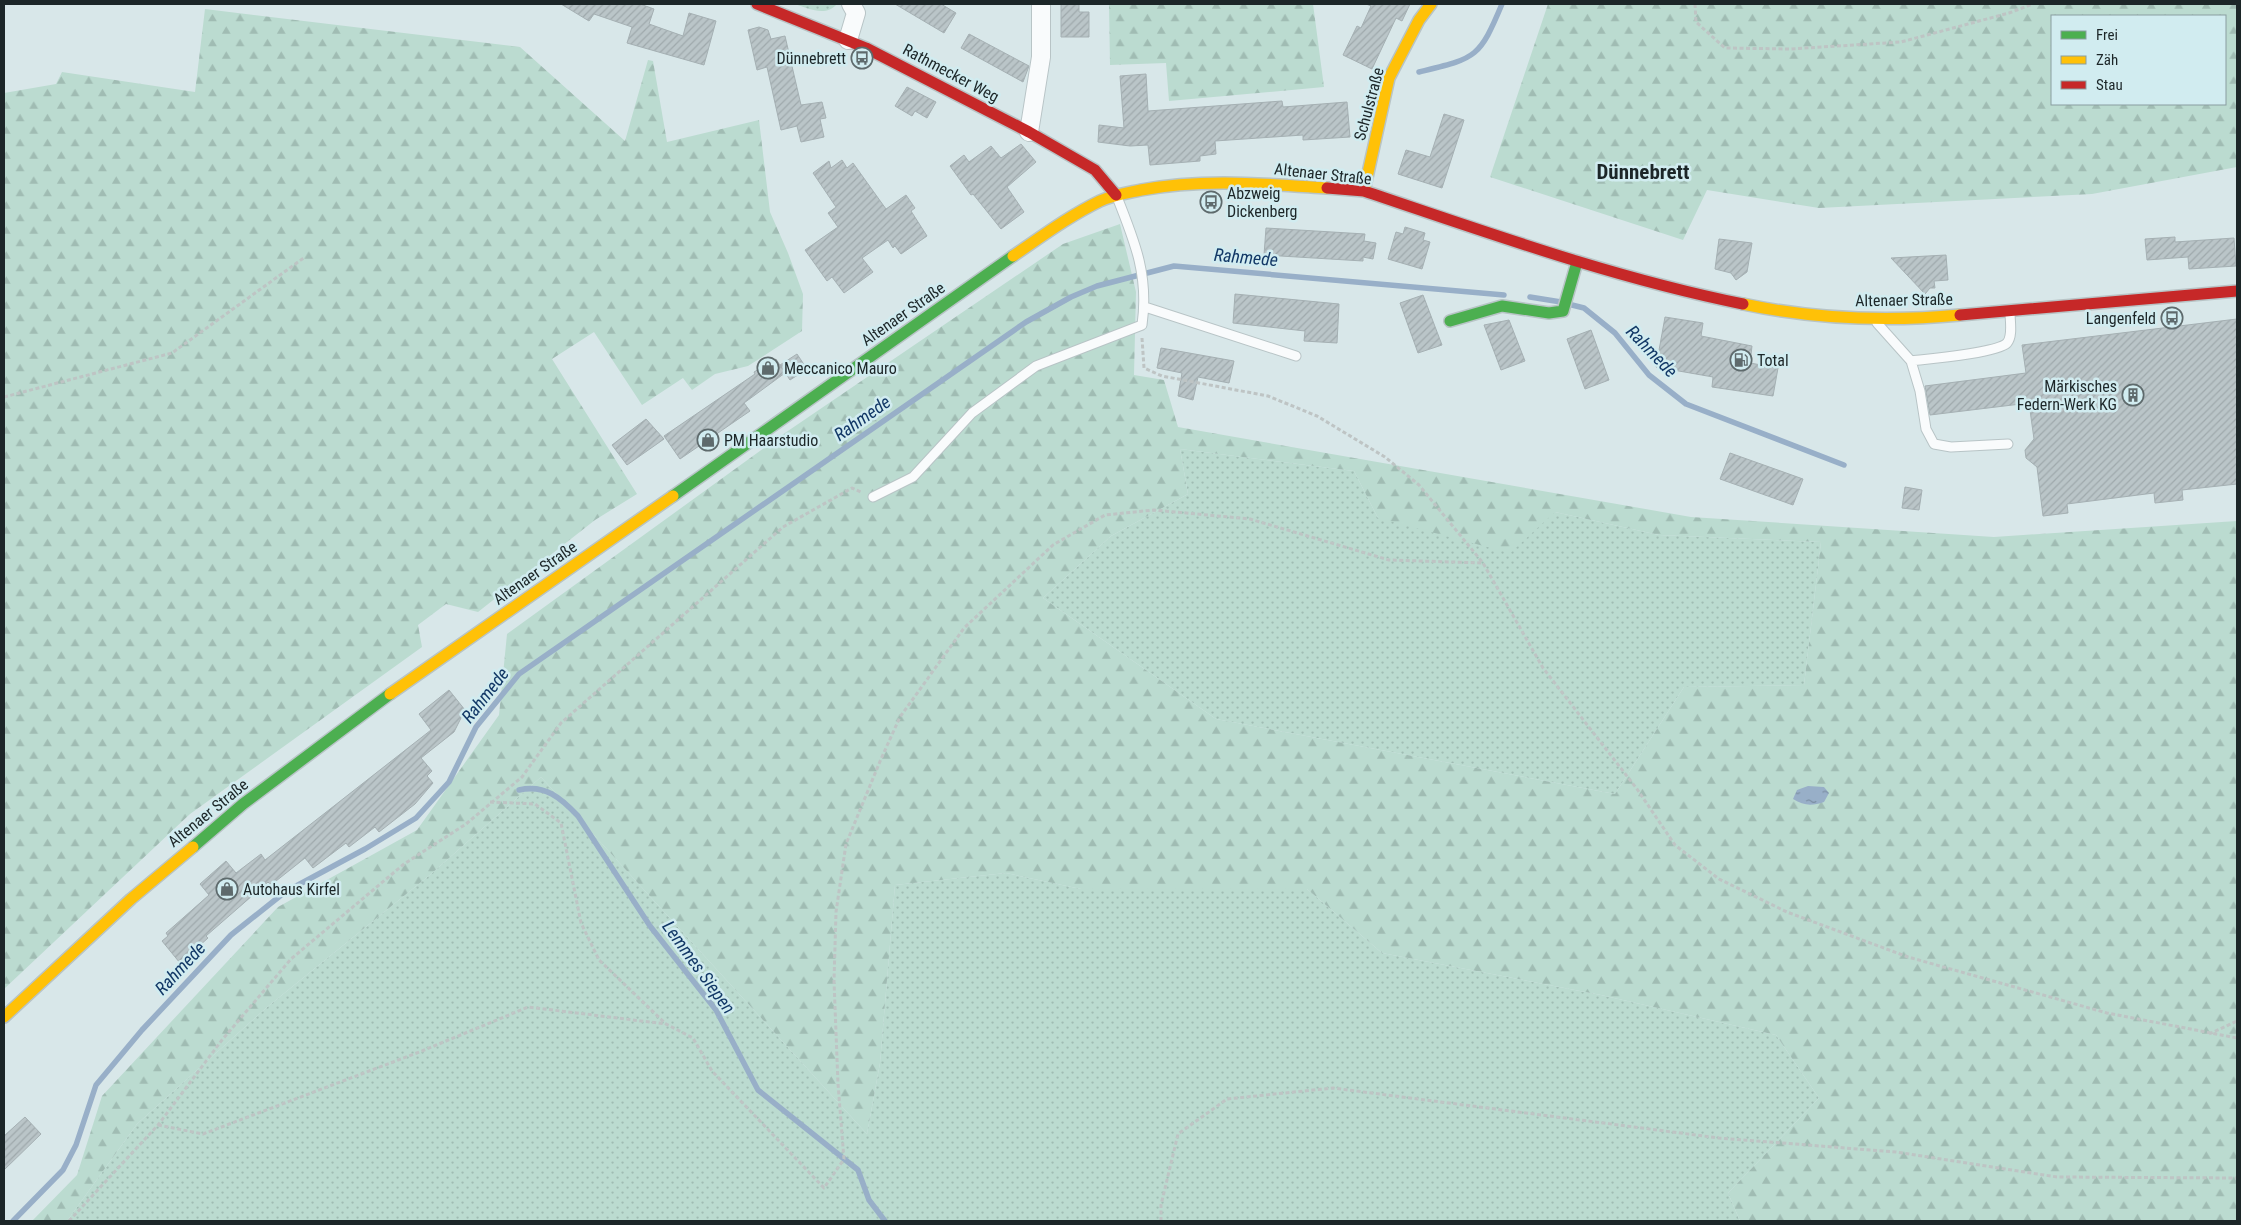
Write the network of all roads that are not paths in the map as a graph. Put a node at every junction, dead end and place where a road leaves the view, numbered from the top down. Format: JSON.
{"nodes":[{"id":1,"x":757,"y":4,"type":"edge"},
{"id":2,"x":851,"y":4,"type":"edge"},
{"id":3,"x":1041,"y":4,"type":"edge"},
{"id":4,"x":1431,"y":4,"type":"edge"},
{"id":5,"x":848,"y":40,"type":"junction"},
{"id":6,"x":1029,"y":132,"type":"junction"},
{"id":7,"x":1364,"y":191,"type":"junction"},
{"id":8,"x":1116,"y":195,"type":"junction"},
{"id":9,"x":1577,"y":262,"type":"junction"},
{"id":10,"x":2237,"y":291,"type":"edge"},
{"id":11,"x":1145,"y":308,"type":"junction"},
{"id":12,"x":2010,"y":313,"type":"junction"},
{"id":13,"x":1874,"y":318,"type":"junction"},
{"id":14,"x":1450,"y":321,"type":"dead end"},
{"id":15,"x":1296,"y":356,"type":"dead end"},
{"id":16,"x":1911,"y":361,"type":"junction"},
{"id":17,"x":2008,"y":444,"type":"dead end"},
{"id":18,"x":873,"y":497,"type":"road end"},
{"id":19,"x":4,"y":1018,"type":"edge"}],
"edges":[{"from":1,"to":5,"type":"main road","name":"Rathmecker Weg"},
{"from":2,"to":5,"type":"street"},
{"from":3,"to":6,"type":"street"},
{"from":4,"to":7,"type":"main road","name":"Schulstraße"},
{"from":5,"to":6,"type":"main road","name":"Rathmecker Weg"},
{"from":6,"to":8,"type":"main road","name":"Rathmecker Weg"},
{"from":7,"to":8,"type":"main road","name":"Altenaer Straße"},
{"from":7,"to":9,"type":"main road","name":"Altenaer Straße"},
{"from":8,"to":11,"type":"lane"},
{"from":8,"to":19,"type":"main road","name":"Altenaer Straße"},
{"from":9,"to":13,"type":"main road","name":"Altenaer Straße"},
{"from":9,"to":14,"type":"main road"},
{"from":10,"to":12,"type":"main road","name":"Altenaer Straße"},
{"from":11,"to":15,"type":"lane"},
{"from":11,"to":18,"type":"lane"},
{"from":12,"to":13,"type":"main road","name":"Altenaer Straße"},
{"from":12,"to":16,"type":"lane"},
{"from":13,"to":16,"type":"lane"},
{"from":16,"to":17,"type":"lane"}]}
